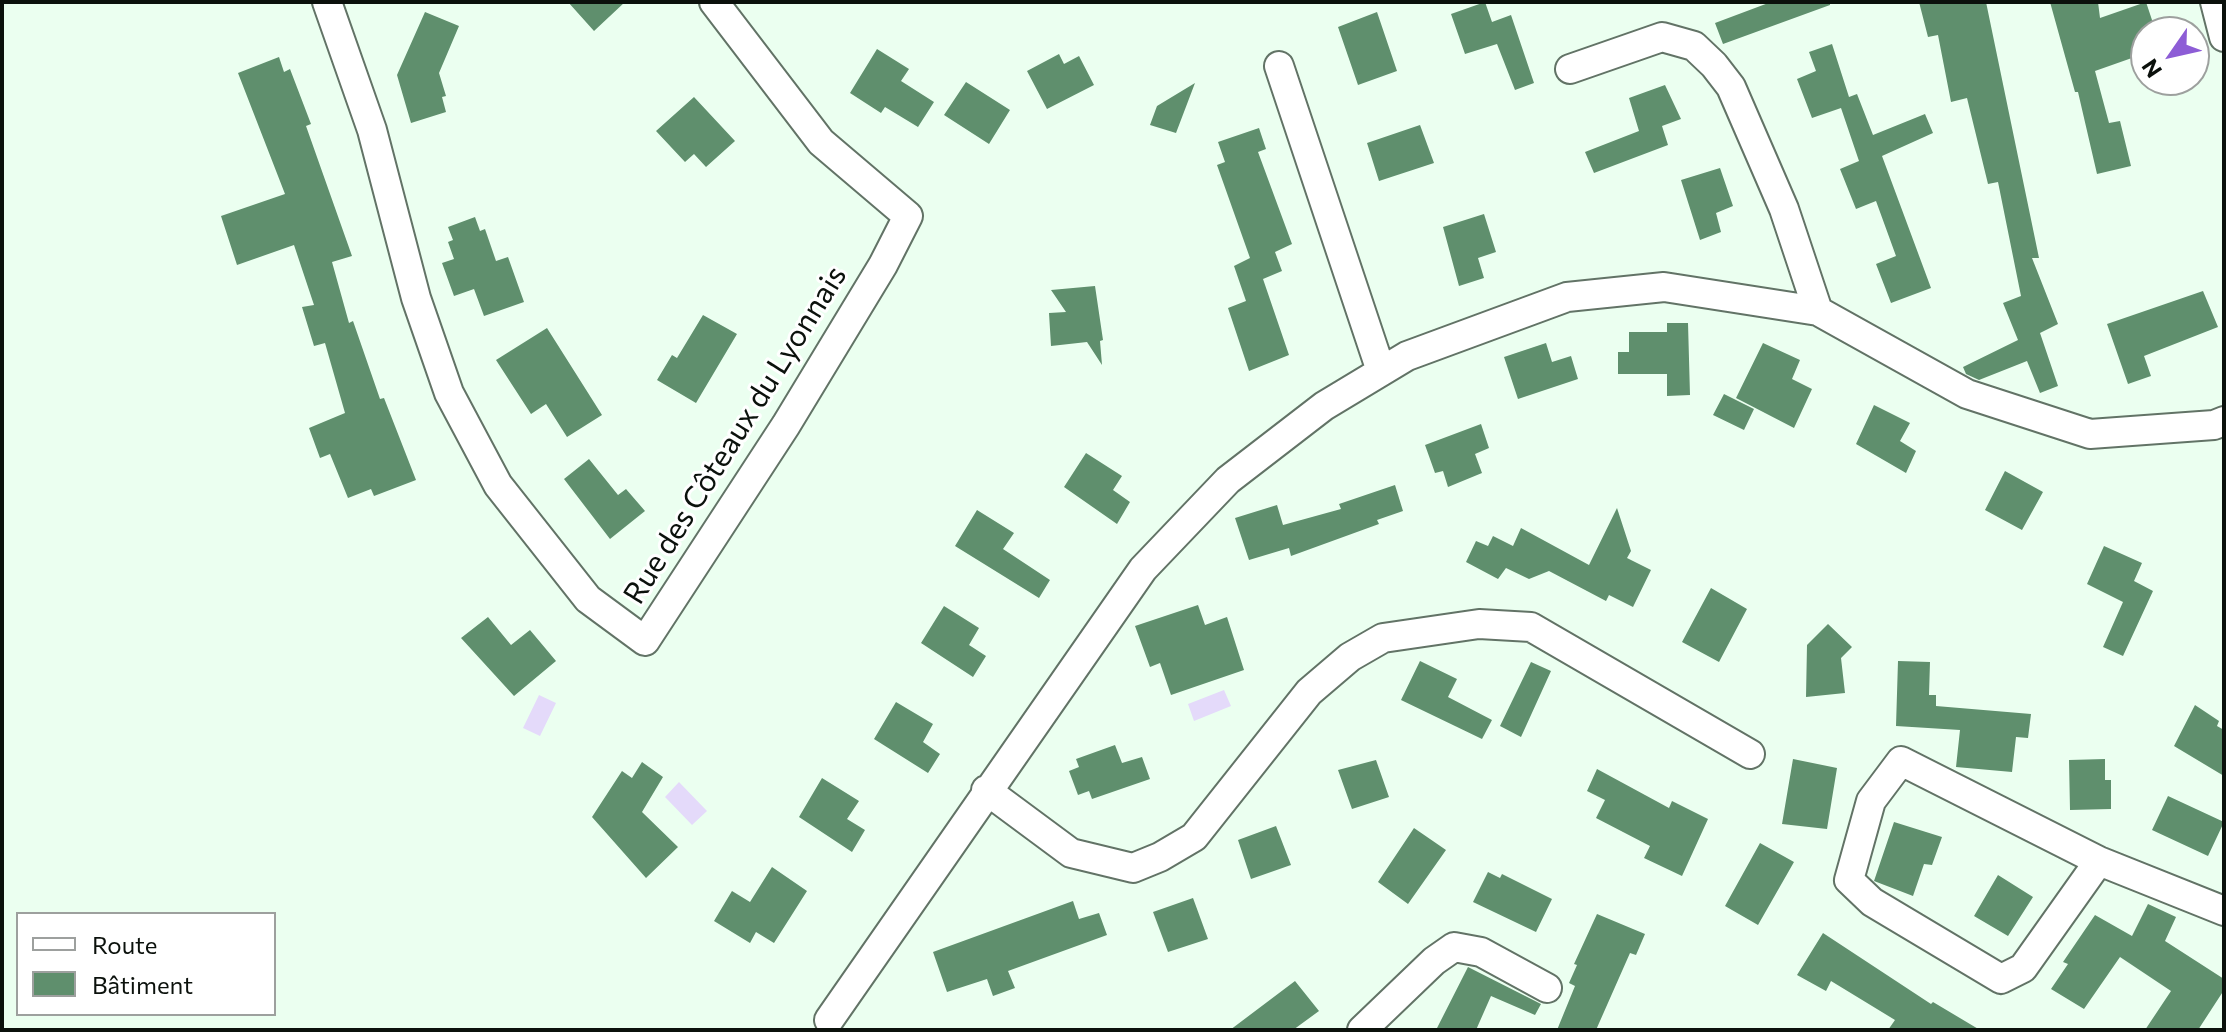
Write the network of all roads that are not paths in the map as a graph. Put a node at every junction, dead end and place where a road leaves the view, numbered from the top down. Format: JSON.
{"nodes":[{"id":1,"x":327,"y":2,"type":"edge"},
{"id":2,"x":714,"y":2,"type":"edge"},
{"id":3,"x":2215,"y":2,"type":"edge"},
{"id":4,"x":2224,"y":37,"type":"edge"},
{"id":5,"x":1279,"y":66,"type":"dead end"},
{"id":6,"x":1570,"y":69,"type":"dead end"},
{"id":7,"x":1818,"y":311,"type":"junction"},
{"id":8,"x":1381,"y":371,"type":"junction"},
{"id":9,"x":2224,"y":421,"type":"edge"},
{"id":10,"x":1750,"y":754,"type":"dead end"},
{"id":11,"x":986,"y":790,"type":"junction"},
{"id":12,"x":2099,"y":861,"type":"junction"},
{"id":13,"x":2224,"y":911,"type":"edge"},
{"id":14,"x":1547,"y":988,"type":"dead end"},
{"id":15,"x":829,"y":1020,"type":"dead end"},
{"id":16,"x":1362,"y":1030,"type":"edge"}],
"edges":[{"from":1,"to":2,"type":"street","name":"Rue des Côteaux du Lyonnais"},
{"from":3,"to":4,"type":"street"},
{"from":5,"to":8,"type":"street"},
{"from":6,"to":7,"type":"street"},
{"from":7,"to":8,"type":"street"},
{"from":7,"to":9,"type":"street"},
{"from":8,"to":11,"type":"street"},
{"from":10,"to":11,"type":"street"},
{"from":11,"to":15,"type":"street"},
{"from":12,"to":12,"type":"street"},
{"from":12,"to":13,"type":"street"},
{"from":14,"to":16,"type":"street"}]}
